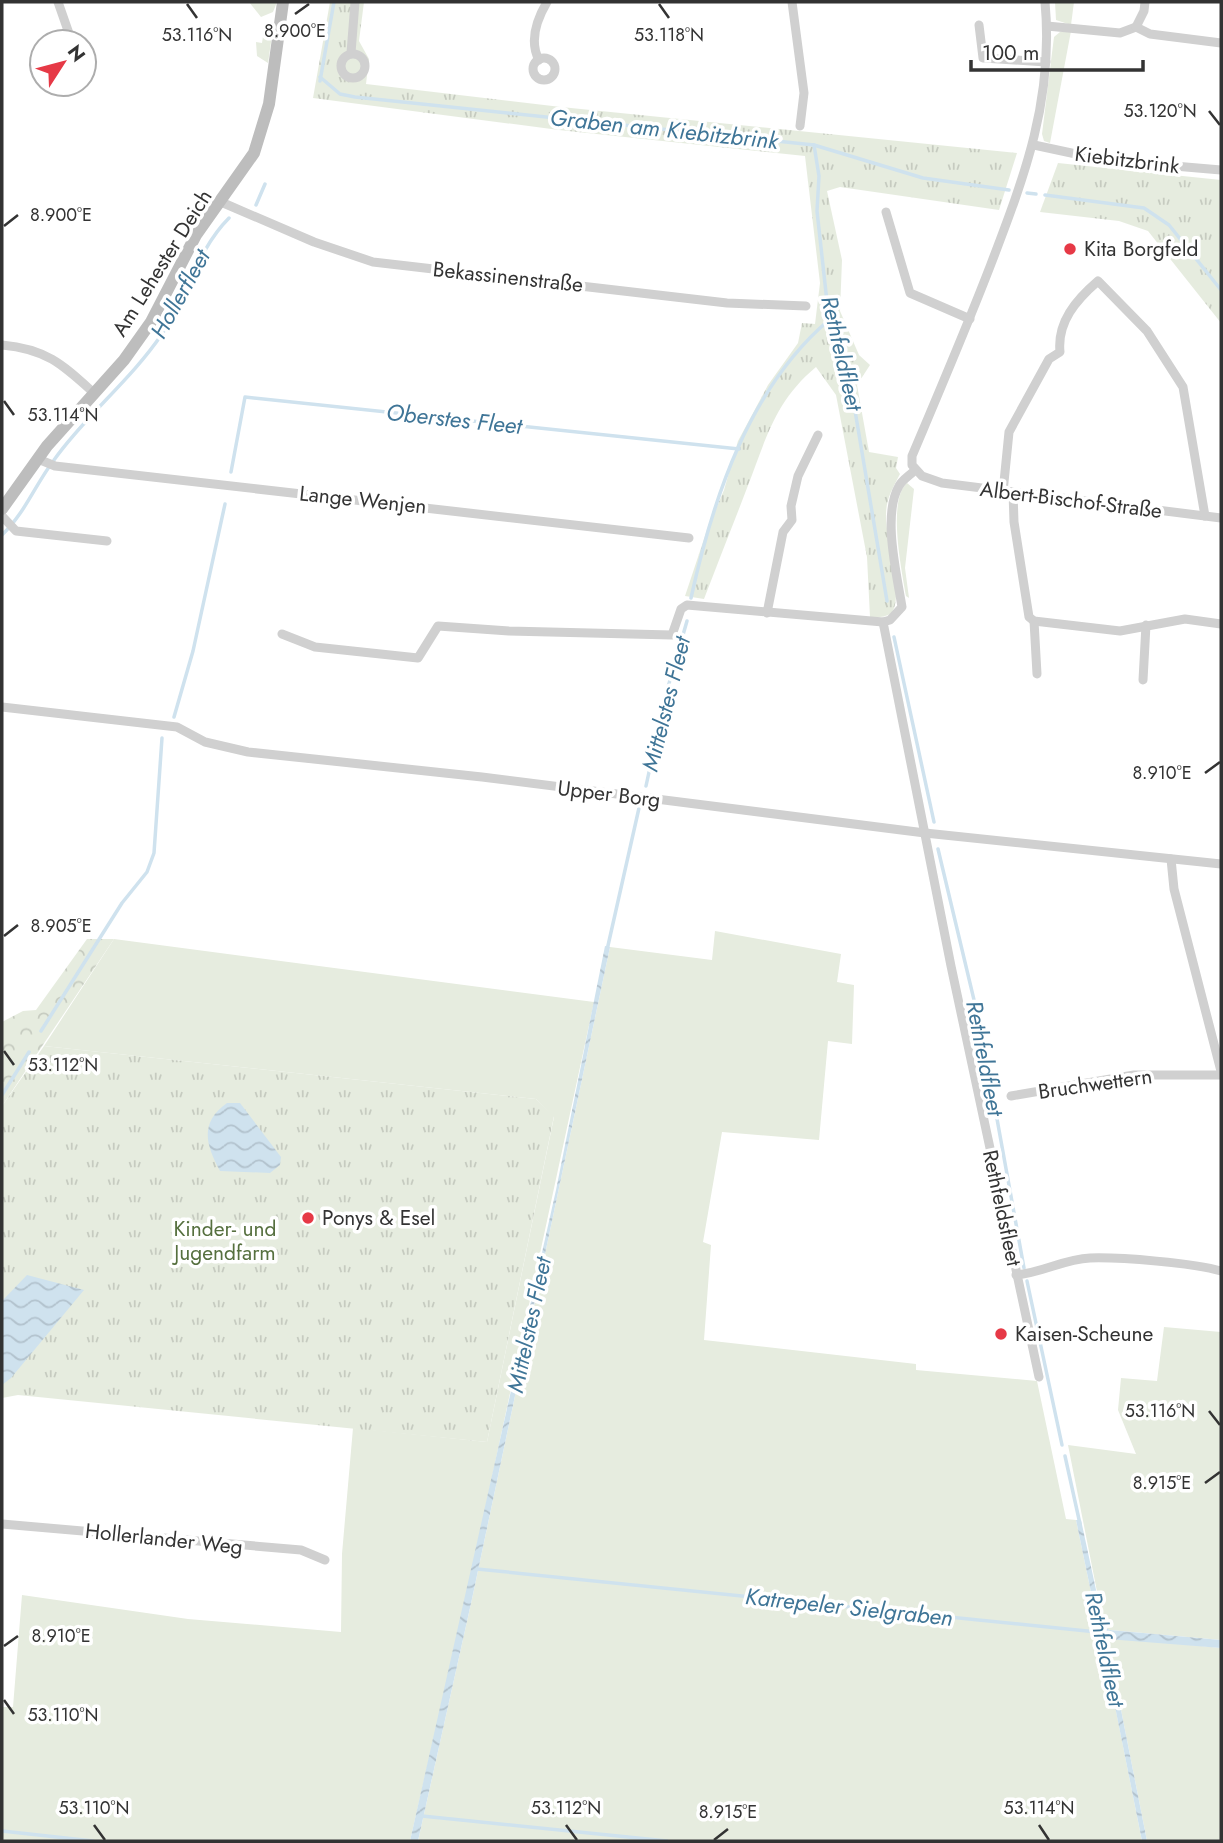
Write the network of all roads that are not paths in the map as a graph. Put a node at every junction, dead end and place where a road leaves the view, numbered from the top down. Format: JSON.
{"nodes":[{"id":1,"x":58,"y":2,"type":"edge"},
{"id":2,"x":283,"y":2,"type":"edge"},
{"id":3,"x":355,"y":2,"type":"edge"},
{"id":4,"x":547,"y":2,"type":"edge"},
{"id":5,"x":792,"y":2,"type":"edge"},
{"id":6,"x":1045,"y":2,"type":"edge"},
{"id":7,"x":1145,"y":2,"type":"edge"},
{"id":8,"x":979,"y":24,"type":"dead end"},
{"id":9,"x":1047,"y":26,"type":"junction"},
{"id":10,"x":1136,"y":27,"type":"junction"},
{"id":11,"x":67,"y":28,"type":"edge"},
{"id":12,"x":1221,"y":43,"type":"edge"},
{"id":13,"x":351,"y":53,"type":"dead end"},
{"id":14,"x":538,"y":60,"type":"dead end"},
{"id":15,"x":1046,"y":62,"type":"junction"},
{"id":16,"x":800,"y":126,"type":"dead end"},
{"id":17,"x":1034,"y":145,"type":"junction"},
{"id":18,"x":1221,"y":170,"type":"edge"},
{"id":19,"x":221,"y":202,"type":"junction"},
{"id":20,"x":886,"y":212,"type":"dead end"},
{"id":21,"x":806,"y":306,"type":"dead end"},
{"id":22,"x":970,"y":319,"type":"junction"},
{"id":23,"x":2,"y":345,"type":"edge"},
{"id":24,"x":95,"y":394,"type":"junction"},
{"id":25,"x":818,"y":435,"type":"dead end"},
{"id":26,"x":47,"y":463,"type":"junction"},
{"id":27,"x":918,"y":474,"type":"junction"},
{"id":28,"x":1008,"y":492,"type":"junction"},
{"id":29,"x":2,"y":509,"type":"edge"},
{"id":30,"x":1205,"y":516,"type":"junction"},
{"id":31,"x":1221,"y":517,"type":"edge"},
{"id":32,"x":8,"y":522,"type":"edge"},
{"id":33,"x":689,"y":538,"type":"dead end"},
{"id":34,"x":107,"y":541,"type":"dead end"},
{"id":35,"x":767,"y":613,"type":"junction"},
{"id":36,"x":1034,"y":621,"type":"junction"},
{"id":37,"x":883,"y":622,"type":"junction"},
{"id":38,"x":1221,"y":624,"type":"edge"},
{"id":39,"x":1146,"y":625,"type":"junction"},
{"id":40,"x":282,"y":634,"type":"dead end"},
{"id":41,"x":1038,"y":674,"type":"dead end"},
{"id":42,"x":1143,"y":680,"type":"dead end"},
{"id":43,"x":2,"y":707,"type":"edge"},
{"id":44,"x":925,"y":833,"type":"junction"},
{"id":45,"x":1171,"y":859,"type":"junction"},
{"id":46,"x":1221,"y":864,"type":"edge"},
{"id":47,"x":1221,"y":1073,"type":"edge"},
{"id":48,"x":1011,"y":1096,"type":"dead end"},
{"id":49,"x":1221,"y":1271,"type":"edge"},
{"id":50,"x":1016,"y":1275,"type":"junction"},
{"id":51,"x":1039,"y":1377,"type":"dead end"},
{"id":52,"x":2,"y":1524,"type":"edge"},
{"id":53,"x":326,"y":1560,"type":"dead end"}],
"edges":[{"from":1,"to":11,"type":"street"},
{"from":2,"to":19,"type":"street","name":"Am Lehester Deich"},
{"from":3,"to":13,"type":"street"},
{"from":4,"to":14,"type":"street"},
{"from":5,"to":16,"type":"street"},
{"from":6,"to":9,"type":"street"},
{"from":7,"to":10,"type":"street"},
{"from":8,"to":15,"type":"street"},
{"from":9,"to":10,"type":"street"},
{"from":9,"to":15,"type":"street"},
{"from":10,"to":12,"type":"street"},
{"from":15,"to":17,"type":"street"},
{"from":17,"to":18,"type":"street","name":"Kiebitzbrink"},
{"from":17,"to":22,"type":"street"},
{"from":19,"to":21,"type":"street","name":"Bekassinenstraße"},
{"from":19,"to":24,"type":"street","name":"Am Lehester Deich"},
{"from":20,"to":22,"type":"street"},
{"from":22,"to":27,"type":"street"},
{"from":23,"to":24,"type":"street"},
{"from":24,"to":26,"type":"street","name":"Am Lehester Deich"},
{"from":25,"to":35,"type":"street"},
{"from":26,"to":29,"type":"street","name":"Am Lehester Deich"},
{"from":26,"to":33,"type":"street","name":"Lange Wenjen"},
{"from":27,"to":28,"type":"street","name":"Albert-Bischof-Straße"},
{"from":27,"to":37,"type":"street"},
{"from":28,"to":30,"type":"street","name":"Albert-Bischof-Straße"},
{"from":28,"to":30,"type":"street"},
{"from":28,"to":36,"type":"street"},
{"from":30,"to":31,"type":"street","name":"Albert-Bischof-Straße"},
{"from":32,"to":34,"type":"street"},
{"from":35,"to":37,"type":"street"},
{"from":35,"to":40,"type":"street"},
{"from":36,"to":39,"type":"street"},
{"from":36,"to":41,"type":"street"},
{"from":37,"to":44,"type":"street","name":"Rethfeldsfleet"},
{"from":38,"to":39,"type":"street"},
{"from":39,"to":42,"type":"street"},
{"from":43,"to":44,"type":"street","name":"Upper Borg"},
{"from":44,"to":45,"type":"street","name":"Upper Borg"},
{"from":44,"to":50,"type":"street","name":"Rethfeldsfleet"},
{"from":45,"to":46,"type":"street","name":"Upper Borg"},
{"from":45,"to":47,"type":"street"},
{"from":47,"to":48,"type":"street","name":"Bruchwettern"},
{"from":49,"to":50,"type":"street"},
{"from":50,"to":51,"type":"street","name":"Rethfeldsfleet"},
{"from":52,"to":53,"type":"street","name":"Hollerlander Weg"}]}
